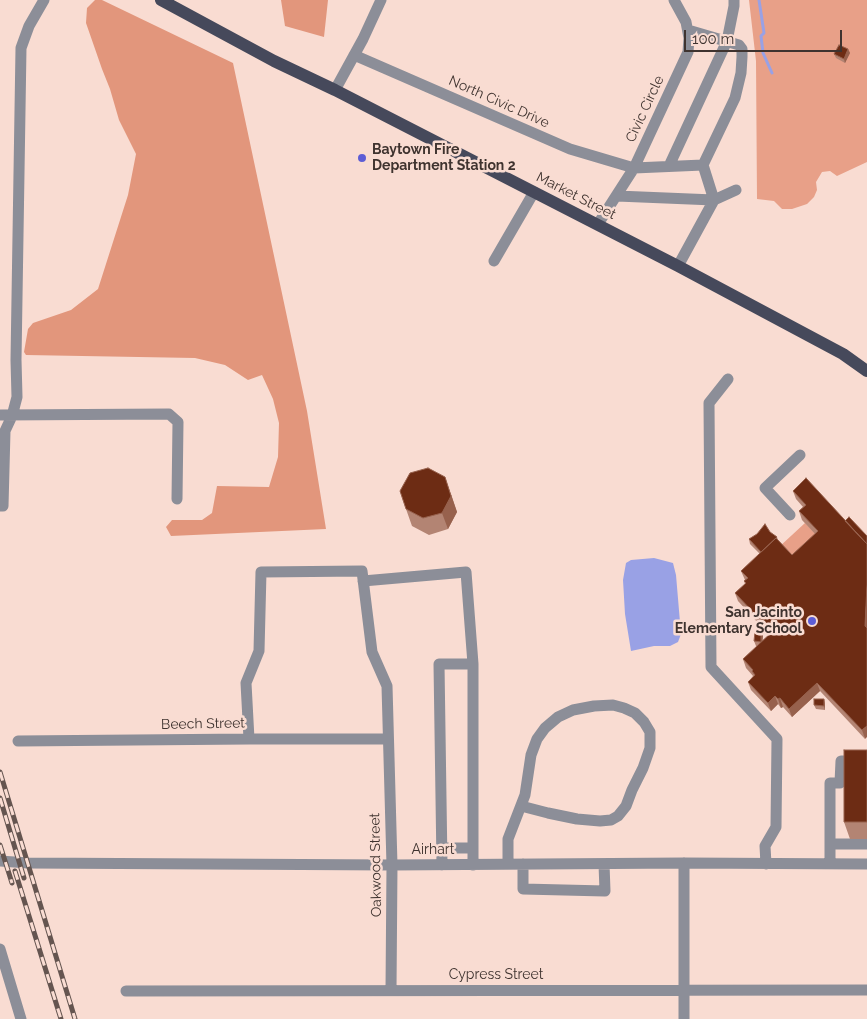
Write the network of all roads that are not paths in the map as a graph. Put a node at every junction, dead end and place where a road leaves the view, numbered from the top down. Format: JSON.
{"nodes":[{"id":1,"x":44,"y":0,"type":"edge"},
{"id":2,"x":160,"y":0,"type":"edge"},
{"id":3,"x":381,"y":0,"type":"edge"},
{"id":4,"x":674,"y":0,"type":"edge"},
{"id":5,"x":734,"y":0,"type":"edge"},
{"id":6,"x":688,"y":30,"type":"junction"},
{"id":7,"x":726,"y":41,"type":"junction"},
{"id":8,"x":354,"y":55,"type":"junction"},
{"id":9,"x":335,"y":90,"type":"junction"},
{"id":10,"x":704,"y":165,"type":"junction"},
{"id":11,"x":669,"y":166,"type":"junction"},
{"id":12,"x":634,"y":168,"type":"junction"},
{"id":13,"x":736,"y":190,"type":"dead end"},
{"id":14,"x":534,"y":192,"type":"junction"},
{"id":15,"x":617,"y":196,"type":"junction"},
{"id":16,"x":714,"y":200,"type":"junction"},
{"id":17,"x":598,"y":224,"type":"junction"},
{"id":18,"x":494,"y":261,"type":"dead end"},
{"id":19,"x":678,"y":266,"type":"junction"},
{"id":20,"x":867,"y":371,"type":"edge"},
{"id":21,"x":728,"y":379,"type":"dead end"},
{"id":22,"x":0,"y":415,"type":"edge"},
{"id":23,"x":12,"y":416,"type":"junction"},
{"id":24,"x":800,"y":455,"type":"dead end"},
{"id":25,"x":178,"y":499,"type":"dead end"},
{"id":26,"x":0,"y":506,"type":"edge"},
{"id":27,"x":790,"y":515,"type":"dead end"},
{"id":28,"x":363,"y":582,"type":"junction"},
{"id":29,"x":473,"y":664,"type":"junction"},
{"id":30,"x":249,"y":738,"type":"junction"},
{"id":31,"x":388,"y":739,"type":"junction"},
{"id":32,"x":18,"y":741,"type":"dead end"},
{"id":33,"x":867,"y":761,"type":"edge"},
{"id":34,"x":521,"y":806,"type":"junction"},
{"id":35,"x":830,"y":844,"type":"junction"},
{"id":36,"x":867,"y":844,"type":"edge"},
{"id":37,"x":441,"y":848,"type":"junction"},
{"id":38,"x":473,"y":848,"type":"junction"},
{"id":39,"x":0,"y":861,"type":"edge"},
{"id":40,"x":684,"y":863,"type":"junction"},
{"id":41,"x":508,"y":864,"type":"junction"},
{"id":42,"x":523,"y":864,"type":"junction"},
{"id":43,"x":604,"y":864,"type":"junction"},
{"id":44,"x":766,"y":864,"type":"junction"},
{"id":45,"x":830,"y":864,"type":"junction"},
{"id":46,"x":867,"y":864,"type":"edge"},
{"id":47,"x":392,"y":865,"type":"junction"},
{"id":48,"x":442,"y":865,"type":"junction"},
{"id":49,"x":474,"y":865,"type":"junction"},
{"id":50,"x":0,"y":949,"type":"edge"},
{"id":51,"x":391,"y":990,"type":"junction"},
{"id":52,"x":684,"y":990,"type":"junction"},
{"id":53,"x":867,"y":990,"type":"edge"},
{"id":54,"x":126,"y":991,"type":"dead end"},
{"id":55,"x":21,"y":1019,"type":"edge"},
{"id":56,"x":684,"y":1019,"type":"edge"}],
"edges":[{"from":1,"to":23,"type":"street"},
{"from":2,"to":9,"type":"main road","name":"Market Street"},
{"from":3,"to":8,"type":"street"},
{"from":4,"to":6,"type":"street","name":"Civic Circle"},
{"from":5,"to":7,"type":"street"},
{"from":6,"to":7,"type":"street"},
{"from":6,"to":12,"type":"street","name":"Civic Circle"},
{"from":7,"to":10,"type":"street"},
{"from":7,"to":11,"type":"street"},
{"from":8,"to":9,"type":"street"},
{"from":8,"to":12,"type":"street","name":"North Civic Drive"},
{"from":9,"to":14,"type":"main road","name":"Market Street"},
{"from":10,"to":11,"type":"street","name":"North Civic Drive"},
{"from":10,"to":16,"type":"street"},
{"from":11,"to":12,"type":"street","name":"North Civic Drive"},
{"from":12,"to":15,"type":"street","name":"Civic Circle"},
{"from":13,"to":16,"type":"street"},
{"from":14,"to":17,"type":"main road","name":"Market Street"},
{"from":14,"to":18,"type":"street"},
{"from":15,"to":16,"type":"street"},
{"from":15,"to":17,"type":"street","name":"Civic Circle"},
{"from":16,"to":19,"type":"street"},
{"from":17,"to":19,"type":"main road","name":"Market Street"},
{"from":19,"to":20,"type":"main road","name":"Market Street"},
{"from":21,"to":44,"type":"street"},
{"from":22,"to":23,"type":"street"},
{"from":23,"to":25,"type":"street"},
{"from":23,"to":26,"type":"street"},
{"from":24,"to":27,"type":"street"},
{"from":28,"to":29,"type":"street"},
{"from":28,"to":30,"type":"street"},
{"from":28,"to":31,"type":"street","name":"Oakwood Street"},
{"from":29,"to":37,"type":"street"},
{"from":29,"to":38,"type":"street"},
{"from":30,"to":31,"type":"street","name":"Beech Street"},
{"from":30,"to":32,"type":"street","name":"Beech Street"},
{"from":31,"to":47,"type":"street","name":"Oakwood Street"},
{"from":33,"to":35,"type":"street"},
{"from":34,"to":34,"type":"street"},
{"from":34,"to":41,"type":"street"},
{"from":35,"to":36,"type":"street"},
{"from":35,"to":45,"type":"street"},
{"from":37,"to":38,"type":"street"},
{"from":37,"to":48,"type":"street"},
{"from":38,"to":49,"type":"street"},
{"from":39,"to":47,"type":"street","name":"Airhart"},
{"from":40,"to":43,"type":"street","name":"Airhart"},
{"from":40,"to":44,"type":"street","name":"Airhart"},
{"from":40,"to":52,"type":"street"},
{"from":41,"to":42,"type":"street","name":"Airhart"},
{"from":41,"to":49,"type":"street","name":"Airhart"},
{"from":42,"to":43,"type":"street","name":"Airhart"},
{"from":42,"to":43,"type":"street"},
{"from":44,"to":45,"type":"street","name":"Airhart"},
{"from":45,"to":46,"type":"street","name":"Airhart"},
{"from":47,"to":48,"type":"street","name":"Airhart"},
{"from":47,"to":51,"type":"street","name":"Oakwood Street"},
{"from":48,"to":49,"type":"street","name":"Airhart"},
{"from":50,"to":55,"type":"street"},
{"from":51,"to":52,"type":"street","name":"Cypress Street"},
{"from":51,"to":54,"type":"street","name":"Cypress Street"},
{"from":52,"to":53,"type":"street","name":"Cypress Street"},
{"from":52,"to":56,"type":"street"}]}
